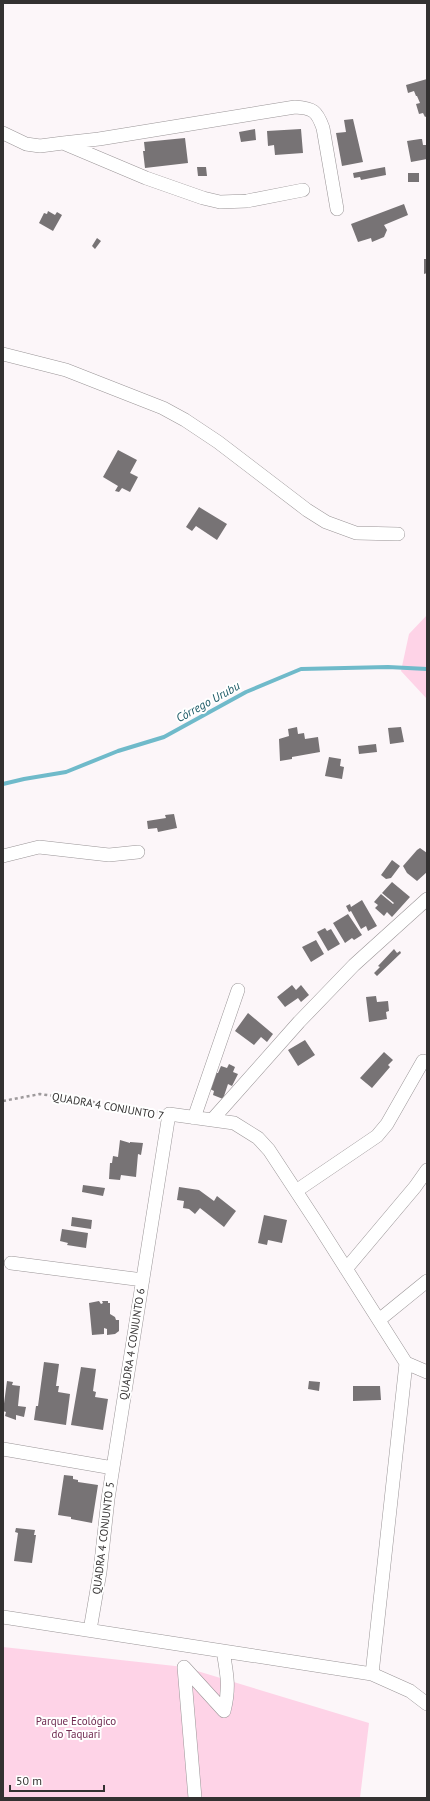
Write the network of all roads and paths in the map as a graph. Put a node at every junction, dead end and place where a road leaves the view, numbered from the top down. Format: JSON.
{"nodes":[{"id":1,"x":3,"y":133,"type":"edge"},
{"id":2,"x":63,"y":143,"type":"junction"},
{"id":3,"x":303,"y":190,"type":"dead end"},
{"id":4,"x":337,"y":209,"type":"dead end"},
{"id":5,"x":3,"y":354,"type":"edge"},
{"id":6,"x":398,"y":534,"type":"dead end"},
{"id":7,"x":138,"y":852,"type":"dead end"},
{"id":8,"x":3,"y":856,"type":"edge"},
{"id":9,"x":427,"y":899,"type":"edge"},
{"id":10,"x":238,"y":990,"type":"dead end"},
{"id":11,"x":423,"y":1061,"type":"dead end"},
{"id":12,"x":3,"y":1101,"type":"edge"},
{"id":13,"x":169,"y":1114,"type":"junction"},
{"id":14,"x":194,"y":1118,"type":"junction"},
{"id":15,"x":212,"y":1120,"type":"junction"},
{"id":16,"x":427,"y":1170,"type":"edge"},
{"id":17,"x":296,"y":1191,"type":"junction"},
{"id":18,"x":11,"y":1263,"type":"dead end"},
{"id":19,"x":346,"y":1269,"type":"junction"},
{"id":20,"x":143,"y":1280,"type":"junction"},
{"id":21,"x":427,"y":1281,"type":"edge"},
{"id":22,"x":379,"y":1320,"type":"junction"},
{"id":23,"x":406,"y":1363,"type":"junction"},
{"id":24,"x":427,"y":1372,"type":"edge"},
{"id":25,"x":3,"y":1449,"type":"edge"},
{"id":26,"x":113,"y":1468,"type":"junction"},
{"id":27,"x":3,"y":1618,"type":"edge"},
{"id":28,"x":90,"y":1630,"type":"junction"},
{"id":29,"x":223,"y":1651,"type":"junction"},
{"id":30,"x":372,"y":1674,"type":"junction"},
{"id":31,"x":427,"y":1704,"type":"edge"},
{"id":32,"x":195,"y":1798,"type":"edge"}],
"edges":[{"from":1,"to":2,"type":"street"},
{"from":2,"to":3,"type":"street"},
{"from":2,"to":4,"type":"street"},
{"from":5,"to":6,"type":"street"},
{"from":7,"to":8,"type":"street"},
{"from":9,"to":15,"type":"street"},
{"from":10,"to":14,"type":"street"},
{"from":11,"to":17,"type":"street"},
{"from":12,"to":13,"type":"path","name":"QUADRA 4 CONJUNTO 7"},
{"from":13,"to":14,"type":"street"},
{"from":13,"to":20,"type":"street","name":"QUADRA 4 CONJUNTO 7"},
{"from":14,"to":15,"type":"street"},
{"from":15,"to":17,"type":"street"},
{"from":16,"to":19,"type":"street"},
{"from":17,"to":19,"type":"street"},
{"from":18,"to":20,"type":"street","name":"QUADRA 4 CONJUNTO 6"},
{"from":19,"to":22,"type":"street"},
{"from":20,"to":26,"type":"street","name":"QUADRA 4 CONJUNTO 6"},
{"from":21,"to":22,"type":"street"},
{"from":22,"to":23,"type":"street"},
{"from":23,"to":24,"type":"street"},
{"from":23,"to":30,"type":"street"},
{"from":25,"to":26,"type":"street","name":"QUADRA 4 CONJUNTO 5"},
{"from":26,"to":28,"type":"street","name":"QUADRA 4 CONJUNTO 5"},
{"from":27,"to":28,"type":"street"},
{"from":28,"to":29,"type":"street"},
{"from":29,"to":30,"type":"street"},
{"from":29,"to":32,"type":"street"},
{"from":30,"to":31,"type":"street"}]}
